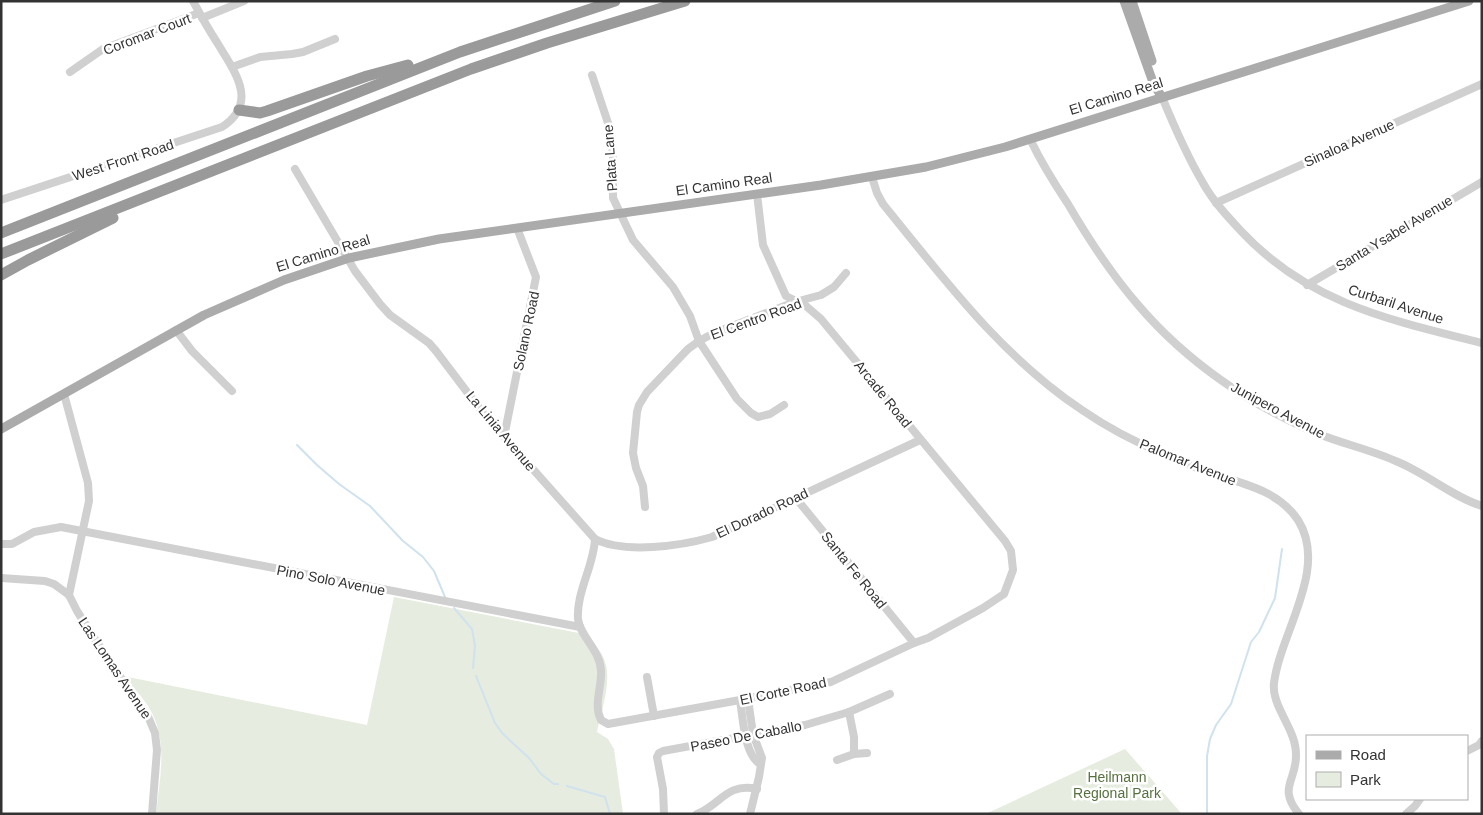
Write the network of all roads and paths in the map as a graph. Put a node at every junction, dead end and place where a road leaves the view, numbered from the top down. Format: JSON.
{"nodes":[{"id":1,"x":193,"y":1,"type":"edge"},
{"id":2,"x":244,"y":1,"type":"edge"},
{"id":3,"x":615,"y":1,"type":"edge"},
{"id":4,"x":685,"y":1,"type":"edge"},
{"id":5,"x":1124,"y":1,"type":"edge"},
{"id":6,"x":1132,"y":1,"type":"edge"},
{"id":7,"x":1469,"y":1,"type":"edge"},
{"id":8,"x":200,"y":16,"type":"junction"},
{"id":9,"x":335,"y":39,"type":"dead end"},
{"id":10,"x":460,"y":52,"type":"junction"},
{"id":11,"x":232,"y":67,"type":"junction"},
{"id":12,"x":70,"y":72,"type":"dead end"},
{"id":13,"x":592,"y":75,"type":"dead end"},
{"id":14,"x":1482,"y":84,"type":"edge"},
{"id":15,"x":1162,"y":97,"type":"junction"},
{"id":16,"x":239,"y":110,"type":"junction"},
{"id":17,"x":1030,"y":139,"type":"junction"},
{"id":18,"x":295,"y":169,"type":"dead end"},
{"id":19,"x":872,"y":177,"type":"junction"},
{"id":20,"x":192,"y":180,"type":"junction"},
{"id":21,"x":1482,"y":182,"type":"edge"},
{"id":22,"x":756,"y":194,"type":"junction"},
{"id":23,"x":1,"y":200,"type":"edge"},
{"id":24,"x":1216,"y":203,"type":"junction"},
{"id":25,"x":620,"y":213,"type":"junction"},
{"id":26,"x":517,"y":228,"type":"junction"},
{"id":27,"x":1,"y":233,"type":"edge"},
{"id":28,"x":1,"y":254,"type":"edge"},
{"id":29,"x":349,"y":258,"type":"junction"},
{"id":30,"x":846,"y":274,"type":"dead end"},
{"id":31,"x":1,"y":275,"type":"edge"},
{"id":32,"x":1307,"y":284,"type":"junction"},
{"id":33,"x":795,"y":302,"type":"junction"},
{"id":34,"x":176,"y":330,"type":"junction"},
{"id":35,"x":699,"y":341,"type":"junction"},
{"id":36,"x":1482,"y":344,"type":"edge"},
{"id":37,"x":232,"y":391,"type":"dead end"},
{"id":38,"x":64,"y":394,"type":"junction"},
{"id":39,"x":784,"y":405,"type":"dead end"},
{"id":40,"x":1,"y":429,"type":"edge"},
{"id":41,"x":504,"y":437,"type":"junction"},
{"id":42,"x":920,"y":440,"type":"junction"},
{"id":43,"x":795,"y":497,"type":"junction"},
{"id":44,"x":1482,"y":506,"type":"edge"},
{"id":45,"x":645,"y":507,"type":"dead end"},
{"id":46,"x":83,"y":533,"type":"junction"},
{"id":47,"x":595,"y":539,"type":"junction"},
{"id":48,"x":1,"y":544,"type":"edge"},
{"id":49,"x":1,"y":578,"type":"edge"},
{"id":50,"x":1004,"y":594,"type":"joint"},
{"id":51,"x":69,"y":595,"type":"junction"},
{"id":52,"x":580,"y":627,"type":"junction"},
{"id":53,"x":914,"y":643,"type":"junction"},
{"id":54,"x":647,"y":677,"type":"dead end"},
{"id":55,"x":890,"y":694,"type":"dead end"},
{"id":56,"x":744,"y":700,"type":"junction"},
{"id":57,"x":849,"y":712,"type":"junction"},
{"id":58,"x":654,"y":716,"type":"junction"},
{"id":59,"x":749,"y":734,"type":"junction"},
{"id":60,"x":1482,"y":741,"type":"edge"},
{"id":61,"x":1468,"y":750,"type":"edge"},
{"id":62,"x":867,"y":753,"type":"dead end"},
{"id":63,"x":854,"y":754,"type":"junction"},
{"id":64,"x":837,"y":760,"type":"dead end"},
{"id":65,"x":757,"y":789,"type":"junction"},
{"id":66,"x":1419,"y":800,"type":"edge"},
{"id":67,"x":701,"y":813,"type":"edge"},
{"id":68,"x":152,"y":814,"type":"edge"},
{"id":69,"x":664,"y":814,"type":"edge"},
{"id":70,"x":750,"y":814,"type":"edge"},
{"id":71,"x":1299,"y":814,"type":"edge"},
{"id":72,"x":1406,"y":814,"type":"edge"}],
"edges":[{"from":1,"to":8,"type":"street"},
{"from":2,"to":8,"type":"street","name":"Coromar Court"},
{"from":3,"to":10,"type":"highway"},
{"from":4,"to":20,"type":"highway"},
{"from":5,"to":15,"type":"main road","name":"Curbaril Avenue"},
{"from":6,"to":15,"type":"main road","name":"Curbaril Avenue"},
{"from":7,"to":15,"type":"main road","name":"El Camino Real"},
{"from":8,"to":11,"type":"street"},
{"from":8,"to":12,"type":"street","name":"Coromar Court"},
{"from":9,"to":11,"type":"street"},
{"from":10,"to":16,"type":"highway"},
{"from":10,"to":27,"type":"highway"},
{"from":11,"to":16,"type":"street"},
{"from":13,"to":25,"type":"street","name":"Plata Lane"},
{"from":14,"to":24,"type":"street","name":"Sinaloa Avenue"},
{"from":15,"to":17,"type":"main road","name":"El Camino Real"},
{"from":15,"to":24,"type":"street","name":"Curbaril Avenue"},
{"from":16,"to":23,"type":"street","name":"West Front Road"},
{"from":17,"to":19,"type":"main road","name":"El Camino Real"},
{"from":17,"to":44,"type":"street","name":"Junipero Avenue"},
{"from":18,"to":29,"type":"street","name":"La Linia Avenue"},
{"from":19,"to":22,"type":"main road","name":"El Camino Real"},
{"from":19,"to":71,"type":"street","name":"Palomar Avenue"},
{"from":20,"to":28,"type":"highway"},
{"from":20,"to":31,"type":"highway"},
{"from":21,"to":32,"type":"street","name":"Santa Ysabel Avenue"},
{"from":22,"to":25,"type":"main road","name":"El Camino Real"},
{"from":22,"to":33,"type":"street","name":"Arcade Road"},
{"from":24,"to":32,"type":"street","name":"Curbaril Avenue"},
{"from":25,"to":26,"type":"main road","name":"El Camino Real"},
{"from":25,"to":35,"type":"street","name":"Plata Lane"},
{"from":26,"to":29,"type":"main road","name":"El Camino Real"},
{"from":26,"to":41,"type":"street","name":"Solano Road"},
{"from":29,"to":34,"type":"main road","name":"El Camino Real"},
{"from":29,"to":41,"type":"street","name":"La Linia Avenue"},
{"from":30,"to":33,"type":"street","name":"El Centro Road"},
{"from":32,"to":36,"type":"street","name":"Curbaril Avenue"},
{"from":33,"to":35,"type":"street","name":"El Centro Road"},
{"from":33,"to":42,"type":"street","name":"Arcade Road"},
{"from":34,"to":37,"type":"street"},
{"from":34,"to":38,"type":"main road","name":"El Camino Real"},
{"from":35,"to":39,"type":"street","name":"Plata Lane"},
{"from":35,"to":45,"type":"street","name":"El Centro Road"},
{"from":38,"to":40,"type":"main road","name":"El Camino Real"},
{"from":38,"to":46,"type":"street"},
{"from":41,"to":47,"type":"street","name":"La Linia Avenue"},
{"from":42,"to":43,"type":"street","name":"El Dorado Road"},
{"from":42,"to":50,"type":"street","name":"Arcade Road"},
{"from":43,"to":47,"type":"street","name":"El Dorado Road"},
{"from":43,"to":53,"type":"street","name":"Santa Fe Road"},
{"from":46,"to":48,"type":"street","name":"Pino Solo Avenue"},
{"from":46,"to":51,"type":"street"},
{"from":46,"to":52,"type":"street","name":"Pino Solo Avenue"},
{"from":47,"to":52,"type":"street"},
{"from":49,"to":51,"type":"street"},
{"from":50,"to":53,"type":"street","name":"El Corte Road"},
{"from":51,"to":68,"type":"street","name":"Las Lomas Avenue"},
{"from":52,"to":58,"type":"street","name":"El Corte Road"},
{"from":53,"to":56,"type":"street","name":"El Corte Road"},
{"from":54,"to":58,"type":"street"},
{"from":55,"to":57,"type":"street","name":"Paseo De Caballo"},
{"from":56,"to":58,"type":"street","name":"El Corte Road"},
{"from":56,"to":59,"type":"street"},
{"from":57,"to":59,"type":"street","name":"Paseo De Caballo"},
{"from":57,"to":63,"type":"street"},
{"from":59,"to":65,"type":"street"},
{"from":59,"to":69,"type":"street","name":"Paseo De Caballo"},
{"from":60,"to":61,"type":"street"},
{"from":62,"to":63,"type":"street"},
{"from":63,"to":64,"type":"street"},
{"from":65,"to":67,"type":"street"},
{"from":65,"to":70,"type":"street"},
{"from":66,"to":72,"type":"street"}]}
